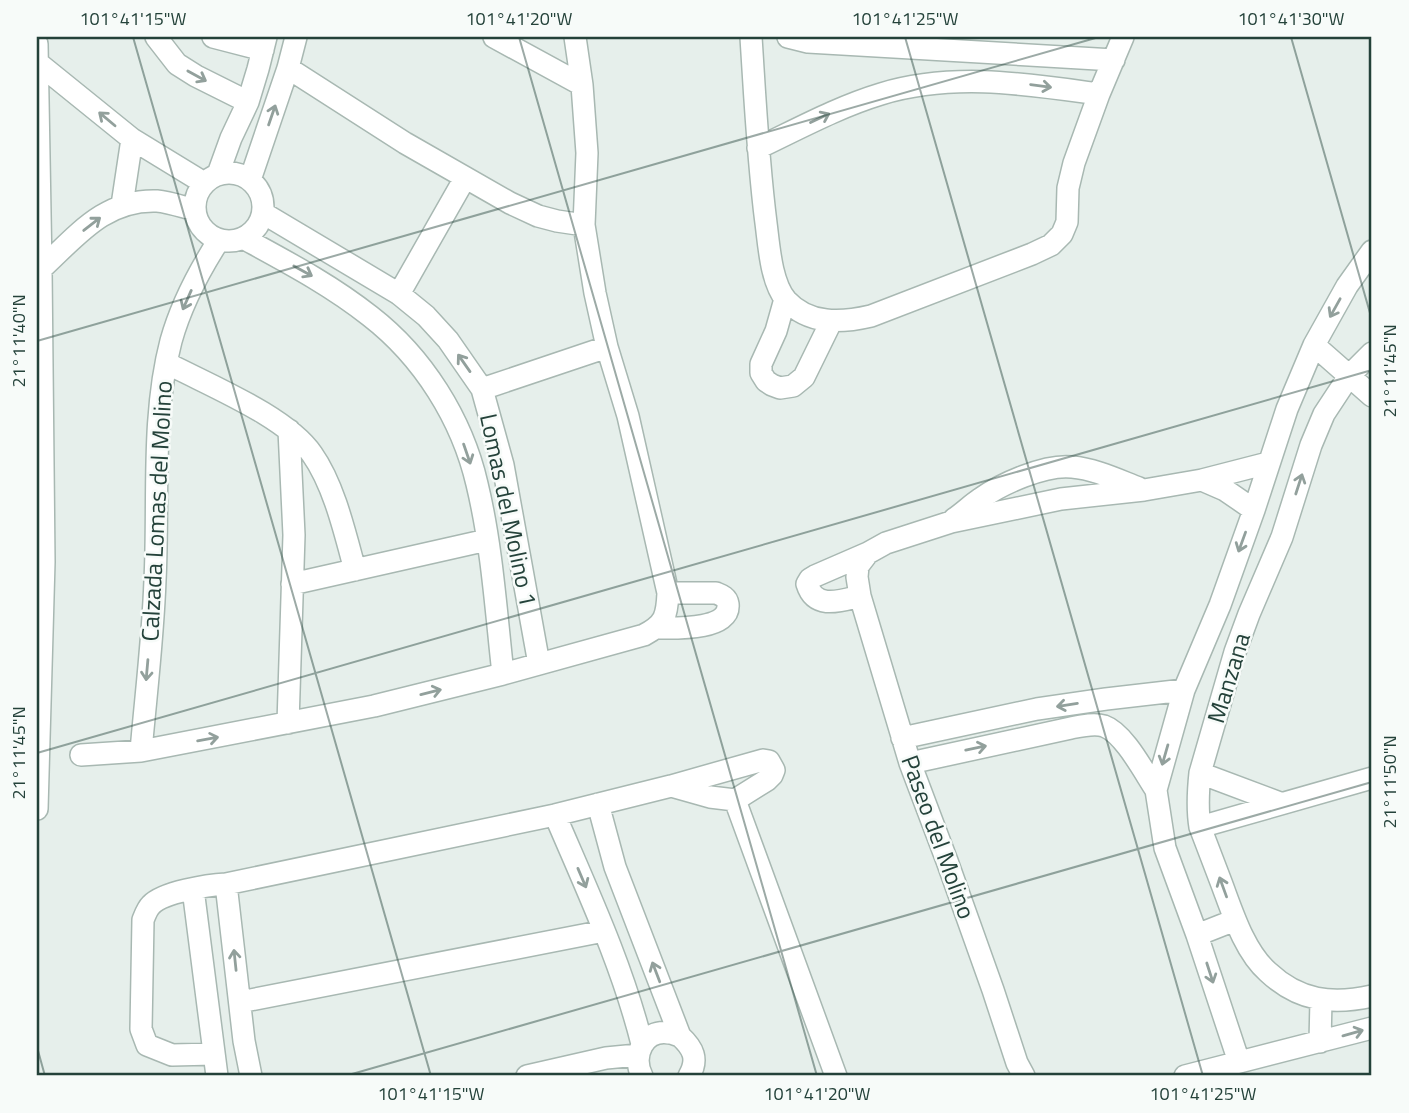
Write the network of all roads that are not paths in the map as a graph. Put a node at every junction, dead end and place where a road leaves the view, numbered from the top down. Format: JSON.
{"nodes":[{"id":1,"x":156,"y":37,"type":"edge"},
{"id":2,"x":213,"y":37,"type":"edge"},
{"id":3,"x":296,"y":37,"type":"edge"},
{"id":4,"x":494,"y":37,"type":"edge"},
{"id":5,"x":575,"y":37,"type":"edge"},
{"id":6,"x":751,"y":37,"type":"edge"},
{"id":7,"x":788,"y":37,"type":"edge"},
{"id":8,"x":1123,"y":37,"type":"edge"},
{"id":9,"x":37,"y":44,"type":"edge"},
{"id":10,"x":264,"y":44,"type":"edge"},
{"id":11,"x":1115,"y":60,"type":"junction"},
{"id":12,"x":38,"y":62,"type":"edge"},
{"id":13,"x":288,"y":68,"type":"junction"},
{"id":14,"x":582,"y":85,"type":"junction"},
{"id":15,"x":1099,"y":94,"type":"junction"},
{"id":16,"x":248,"y":102,"type":"junction"},
{"id":17,"x":132,"y":139,"type":"junction"},
{"id":18,"x":758,"y":148,"type":"junction"},
{"id":19,"x":465,"y":178,"type":"junction"},
{"id":20,"x":211,"y":179,"type":"junction"},
{"id":21,"x":250,"y":180,"type":"junction"},
{"id":22,"x":38,"y":187,"type":"edge"},
{"id":23,"x":122,"y":205,"type":"junction"},
{"id":24,"x":195,"y":210,"type":"junction"},
{"id":25,"x":263,"y":213,"type":"junction"},
{"id":26,"x":584,"y":225,"type":"junction"},
{"id":27,"x":243,"y":238,"type":"junction"},
{"id":28,"x":219,"y":240,"type":"junction"},
{"id":29,"x":1372,"y":251,"type":"edge"},
{"id":30,"x":41,"y":270,"type":"junction"},
{"id":31,"x":399,"y":294,"type":"junction"},
{"id":32,"x":785,"y":299,"type":"junction"},
{"id":33,"x":831,"y":322,"type":"junction"},
{"id":34,"x":1314,"y":345,"type":"junction"},
{"id":35,"x":607,"y":347,"type":"junction"},
{"id":36,"x":1372,"y":353,"type":"edge"},
{"id":37,"x":167,"y":363,"type":"junction"},
{"id":38,"x":1349,"y":376,"type":"junction"},
{"id":39,"x":482,"y":389,"type":"junction"},
{"id":40,"x":1372,"y":396,"type":"edge"},
{"id":41,"x":289,"y":430,"type":"junction"},
{"id":42,"x":1268,"y":463,"type":"junction"},
{"id":43,"x":1202,"y":480,"type":"junction"},
{"id":44,"x":1144,"y":490,"type":"junction"},
{"id":45,"x":1254,"y":510,"type":"junction"},
{"id":46,"x":951,"y":522,"type":"junction"},
{"id":47,"x":487,"y":540,"type":"junction"},
{"id":48,"x":868,"y":553,"type":"junction"},
{"id":49,"x":355,"y":570,"type":"junction"},
{"id":50,"x":292,"y":584,"type":"junction"},
{"id":51,"x":668,"y":593,"type":"junction"},
{"id":52,"x":860,"y":596,"type":"junction"},
{"id":53,"x":1220,"y":605,"type":"junction"},
{"id":54,"x":1249,"y":614,"type":"junction"},
{"id":55,"x":657,"y":628,"type":"junction"},
{"id":56,"x":539,"y":664,"type":"junction"},
{"id":57,"x":503,"y":674,"type":"junction"},
{"id":58,"x":1184,"y":691,"type":"junction"},
{"id":59,"x":1106,"y":699,"type":"junction"},
{"id":60,"x":288,"y":723,"type":"junction"},
{"id":61,"x":1104,"y":726,"type":"junction"},
{"id":62,"x":902,"y":738,"type":"junction"},
{"id":63,"x":141,"y":751,"type":"junction"},
{"id":64,"x":81,"y":755,"type":"dead end"},
{"id":65,"x":909,"y":763,"type":"junction"},
{"id":66,"x":1200,"y":773,"type":"junction"},
{"id":67,"x":1372,"y":778,"type":"edge"},
{"id":68,"x":671,"y":786,"type":"junction"},
{"id":69,"x":1156,"y":790,"type":"junction"},
{"id":70,"x":735,"y":800,"type":"junction"},
{"id":71,"x":1280,"y":803,"type":"junction"},
{"id":72,"x":598,"y":804,"type":"junction"},
{"id":73,"x":37,"y":808,"type":"edge"},
{"id":74,"x":555,"y":815,"type":"junction"},
{"id":75,"x":1200,"y":827,"type":"junction"},
{"id":76,"x":226,"y":884,"type":"junction"},
{"id":77,"x":193,"y":889,"type":"junction"},
{"id":78,"x":1235,"y":920,"type":"junction"},
{"id":79,"x":604,"y":931,"type":"junction"},
{"id":80,"x":1197,"y":935,"type":"junction"},
{"id":81,"x":1372,"y":996,"type":"edge"},
{"id":82,"x":1313,"y":998,"type":"junction"},
{"id":83,"x":240,"y":1002,"type":"junction"},
{"id":84,"x":1372,"y":1028,"type":"edge"},
{"id":85,"x":680,"y":1036,"type":"junction"},
{"id":86,"x":1320,"y":1042,"type":"junction"},
{"id":87,"x":640,"y":1049,"type":"junction"},
{"id":88,"x":214,"y":1054,"type":"junction"},
{"id":89,"x":1239,"y":1062,"type":"junction"},
{"id":90,"x":695,"y":1070,"type":"edge"},
{"id":91,"x":1019,"y":1072,"type":"edge"},
{"id":92,"x":217,"y":1076,"type":"edge"},
{"id":93,"x":251,"y":1076,"type":"edge"},
{"id":94,"x":527,"y":1076,"type":"edge"},
{"id":95,"x":642,"y":1076,"type":"edge"},
{"id":96,"x":836,"y":1076,"type":"edge"},
{"id":97,"x":1185,"y":1076,"type":"edge"}],
"edges":[{"from":1,"to":16,"type":"street","one_way":true},
{"from":2,"to":10,"type":"street"},
{"from":3,"to":13,"type":"street"},
{"from":4,"to":14,"type":"street"},
{"from":5,"to":14,"type":"street"},
{"from":6,"to":18,"type":"street"},
{"from":7,"to":11,"type":"street"},
{"from":8,"to":11,"type":"street"},
{"from":9,"to":12,"type":"street"},
{"from":10,"to":16,"type":"street"},
{"from":11,"to":15,"type":"street"},
{"from":17,"to":12,"type":"street","one_way":true},
{"from":12,"to":22,"type":"street"},
{"from":13,"to":19,"type":"street"},
{"from":21,"to":13,"type":"street","one_way":true},
{"from":14,"to":26,"type":"street"},
{"from":18,"to":15,"type":"street","one_way":true},
{"from":15,"to":33,"type":"street"},
{"from":16,"to":20,"type":"street"},
{"from":17,"to":20,"type":"street"},
{"from":17,"to":23,"type":"street"},
{"from":18,"to":32,"type":"street"},
{"from":19,"to":26,"type":"street"},
{"from":19,"to":31,"type":"street"},
{"from":20,"to":21,"type":"street"},
{"from":20,"to":24,"type":"street"},
{"from":21,"to":25,"type":"street"},
{"from":22,"to":30,"type":"street"},
{"from":23,"to":24,"type":"street"},
{"from":30,"to":23,"type":"street","one_way":true},
{"from":24,"to":28,"type":"street"},
{"from":25,"to":27,"type":"street"},
{"from":25,"to":31,"type":"street","name":"Lomas del Molino 1"},
{"from":26,"to":35,"type":"street"},
{"from":27,"to":28,"type":"street"},
{"from":27,"to":47,"type":"street","name":"Lomas del Molino 1","one_way":true},
{"from":28,"to":37,"type":"street","name":"Calzada Lomas del Molino","one_way":true},
{"from":29,"to":34,"type":"street","one_way":true},
{"from":30,"to":73,"type":"street"},
{"from":39,"to":31,"type":"street","name":"Lomas del Molino 1","one_way":true},
{"from":32,"to":33,"type":"street"},
{"from":32,"to":33,"type":"street"},
{"from":34,"to":38,"type":"street"},
{"from":34,"to":42,"type":"street"},
{"from":35,"to":39,"type":"street"},
{"from":35,"to":51,"type":"street"},
{"from":36,"to":38,"type":"street","name":"Manzana"},
{"from":37,"to":41,"type":"street"},
{"from":37,"to":63,"type":"street","name":"Calzada Lomas del Molino","one_way":true},
{"from":38,"to":40,"type":"street"},
{"from":54,"to":38,"type":"street","name":"Manzana","one_way":true},
{"from":39,"to":56,"type":"street","name":"Lomas del Molino 1"},
{"from":41,"to":49,"type":"street"},
{"from":41,"to":50,"type":"street"},
{"from":42,"to":43,"type":"street"},
{"from":42,"to":45,"type":"street"},
{"from":43,"to":44,"type":"street"},
{"from":43,"to":45,"type":"street"},
{"from":44,"to":46,"type":"street"},
{"from":44,"to":46,"type":"street"},
{"from":45,"to":53,"type":"street","one_way":true},
{"from":46,"to":48,"type":"street"},
{"from":47,"to":49,"type":"street"},
{"from":47,"to":57,"type":"street","name":"Lomas del Molino 1"},
{"from":48,"to":52,"type":"street","name":"Paseo del Molino"},
{"from":48,"to":52,"type":"street"},
{"from":49,"to":50,"type":"street"},
{"from":50,"to":60,"type":"street"},
{"from":51,"to":55,"type":"street"},
{"from":51,"to":55,"type":"street"},
{"from":52,"to":62,"type":"street","name":"Paseo del Molino"},
{"from":53,"to":54,"type":"street"},
{"from":53,"to":58,"type":"street"},
{"from":54,"to":66,"type":"street","name":"Manzana"},
{"from":55,"to":56,"type":"street"},
{"from":56,"to":57,"type":"street"},
{"from":60,"to":57,"type":"street","one_way":true},
{"from":58,"to":59,"type":"street"},
{"from":58,"to":69,"type":"street","one_way":true},
{"from":59,"to":61,"type":"street"},
{"from":59,"to":62,"type":"street","one_way":true},
{"from":63,"to":60,"type":"street","one_way":true},
{"from":65,"to":61,"type":"street","one_way":true},
{"from":61,"to":69,"type":"street"},
{"from":62,"to":65,"type":"street","name":"Paseo del Molino"},
{"from":63,"to":64,"type":"street"},
{"from":65,"to":91,"type":"street","name":"Paseo del Molino"},
{"from":66,"to":71,"type":"street"},
{"from":66,"to":75,"type":"street","name":"Manzana"},
{"from":67,"to":71,"type":"street"},
{"from":68,"to":70,"type":"street"},
{"from":68,"to":70,"type":"street"},
{"from":68,"to":72,"type":"street"},
{"from":69,"to":80,"type":"street"},
{"from":70,"to":96,"type":"street"},
{"from":71,"to":75,"type":"street"},
{"from":72,"to":74,"type":"street"},
{"from":85,"to":72,"type":"street","one_way":true},
{"from":74,"to":76,"type":"street"},
{"from":74,"to":79,"type":"street","one_way":true},
{"from":78,"to":75,"type":"street","name":"Manzana","one_way":true},
{"from":76,"to":77,"type":"street"},
{"from":83,"to":76,"type":"street","one_way":true},
{"from":77,"to":88,"type":"street"},
{"from":77,"to":88,"type":"street"},
{"from":78,"to":80,"type":"street"},
{"from":78,"to":82,"type":"street","name":"Manzana"},
{"from":79,"to":83,"type":"street"},
{"from":79,"to":87,"type":"street"},
{"from":80,"to":89,"type":"street","one_way":true},
{"from":81,"to":82,"type":"street"},
{"from":82,"to":86,"type":"street"},
{"from":83,"to":93,"type":"street"},
{"from":86,"to":84,"type":"street","one_way":true},
{"from":85,"to":87,"type":"street"},
{"from":85,"to":90,"type":"street"},
{"from":86,"to":89,"type":"street"},
{"from":87,"to":94,"type":"street"},
{"from":87,"to":95,"type":"street"},
{"from":88,"to":92,"type":"street"},
{"from":89,"to":97,"type":"street"}]}
